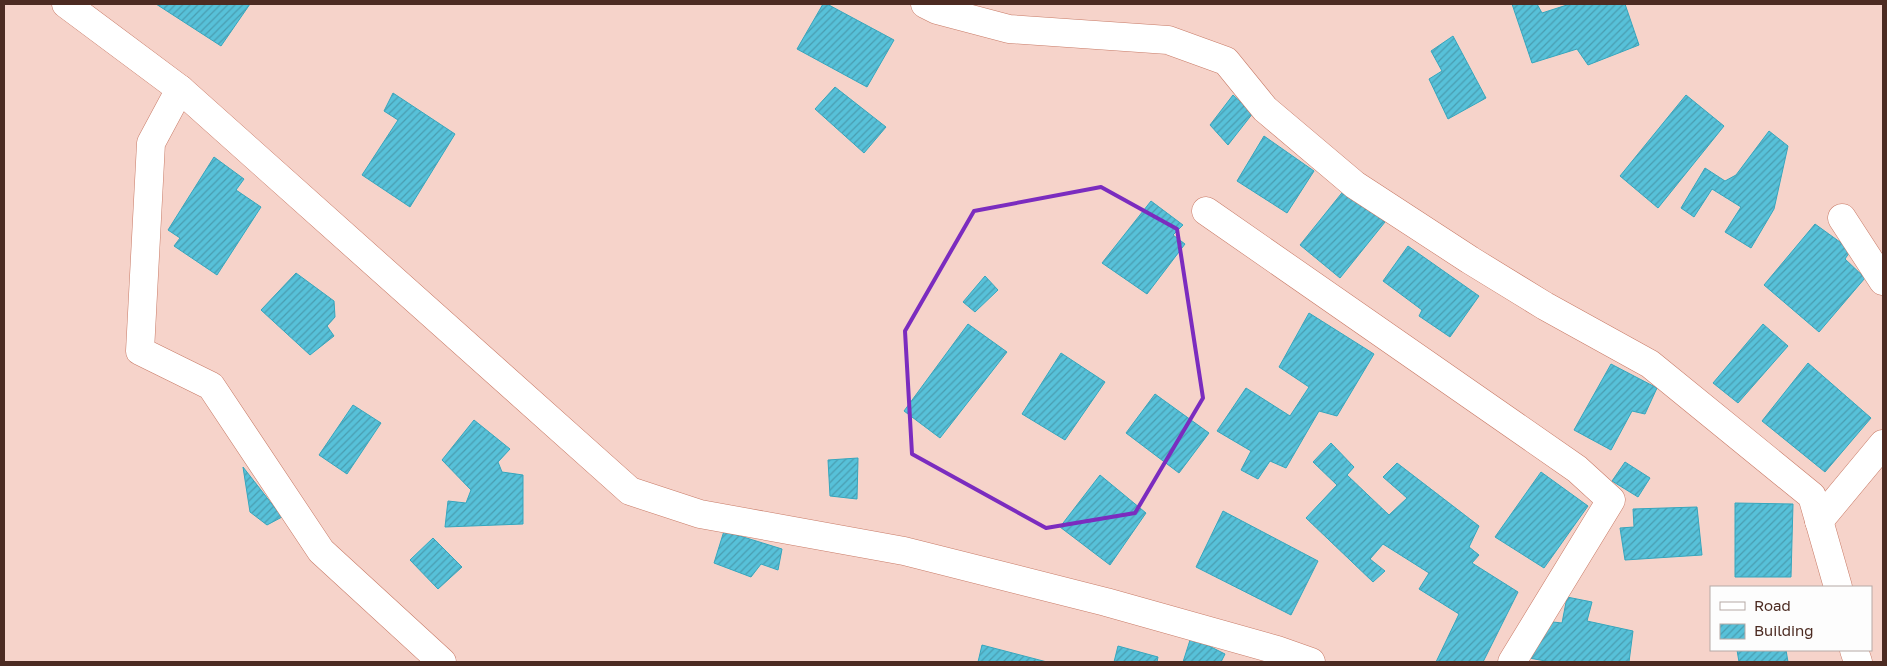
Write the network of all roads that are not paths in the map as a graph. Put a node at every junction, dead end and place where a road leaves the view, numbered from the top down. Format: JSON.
{"nodes":[{"id":1,"x":66,"y":4,"type":"edge"},
{"id":2,"x":925,"y":4,"type":"edge"},
{"id":3,"x":180,"y":89,"type":"junction"},
{"id":4,"x":1206,"y":211,"type":"dead end"},
{"id":5,"x":1842,"y":218,"type":"dead end"},
{"id":6,"x":1883,"y":281,"type":"edge"},
{"id":7,"x":1883,"y":444,"type":"edge"},
{"id":8,"x":1819,"y":521,"type":"junction"},
{"id":9,"x":1838,"y":586,"type":"edge"},
{"id":10,"x":442,"y":662,"type":"edge"},
{"id":11,"x":1311,"y":662,"type":"edge"},
{"id":12,"x":1512,"y":662,"type":"edge"}],
"edges":[{"from":1,"to":3,"type":"street"},
{"from":2,"to":8,"type":"street"},
{"from":3,"to":10,"type":"street"},
{"from":3,"to":11,"type":"street"},
{"from":4,"to":12,"type":"street"},
{"from":5,"to":6,"type":"street"},
{"from":7,"to":8,"type":"street"},
{"from":8,"to":9,"type":"street"}]}
